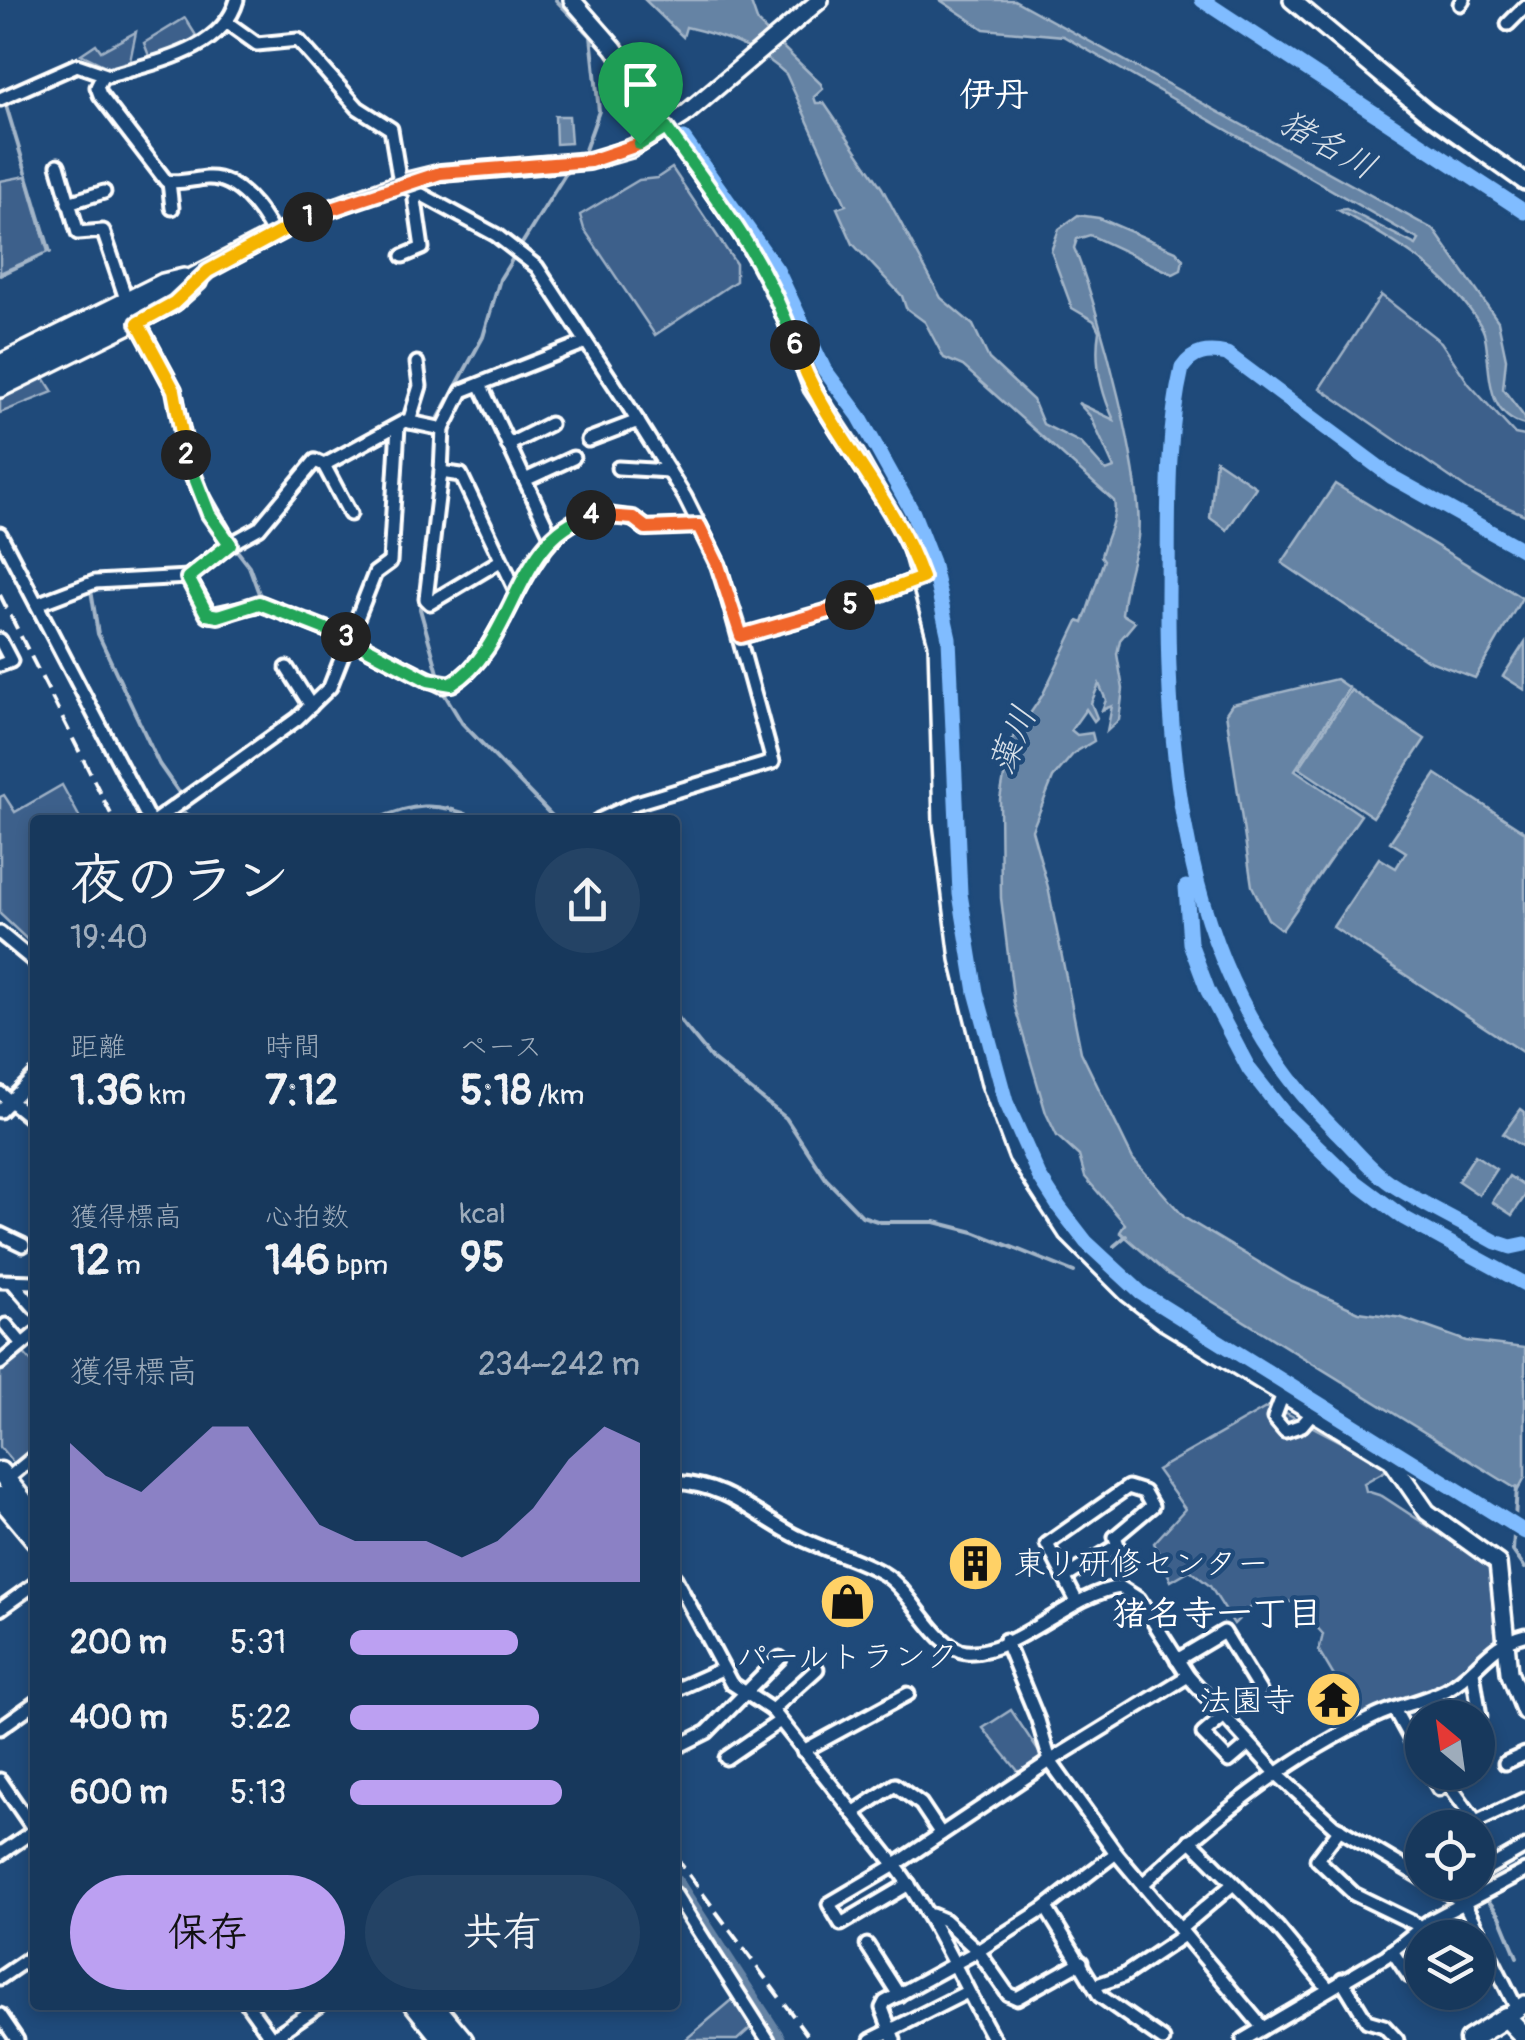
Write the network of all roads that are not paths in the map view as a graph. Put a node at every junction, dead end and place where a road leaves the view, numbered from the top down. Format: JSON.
{"nodes":[{"id":1,"x":237,"y":0,"type":"edge"},
{"id":2,"x":572,"y":0,"type":"edge"},
{"id":3,"x":820,"y":0,"type":"edge"},
{"id":4,"x":1292,"y":0,"type":"edge"},
{"id":5,"x":1525,"y":7,"type":"edge"},
{"id":6,"x":228,"y":24,"type":"junction"},
{"id":7,"x":1508,"y":24,"type":"dead end"},
{"id":8,"x":103,"y":76,"type":"junction"},
{"id":9,"x":0,"y":99,"type":"edge"},
{"id":10,"x":666,"y":128,"type":"junction"},
{"id":11,"x":58,"y":165,"type":"dead end"},
{"id":12,"x":169,"y":182,"type":"junction"},
{"id":13,"x":1525,"y":182,"type":"edge"},
{"id":14,"x":400,"y":183,"type":"junction"},
{"id":15,"x":104,"y":192,"type":"dead end"},
{"id":16,"x":418,"y":192,"type":"junction"},
{"id":17,"x":68,"y":203,"type":"junction"},
{"id":18,"x":172,"y":208,"type":"dead end"},
{"id":19,"x":274,"y":235,"type":"junction"},
{"id":20,"x":403,"y":256,"type":"dead end"},
{"id":21,"x":208,"y":271,"type":"junction"},
{"id":22,"x":126,"y":299,"type":"junction"},
{"id":23,"x":138,"y":323,"type":"junction"},
{"id":24,"x":586,"y":342,"type":"junction"},
{"id":25,"x":0,"y":362,"type":"edge"},
{"id":26,"x":417,"y":363,"type":"dead end"},
{"id":27,"x":0,"y":376,"type":"edge"},
{"id":28,"x":481,"y":386,"type":"junction"},
{"id":29,"x":0,"y":389,"type":"edge"},
{"id":30,"x":638,"y":421,"type":"junction"},
{"id":31,"x":404,"y":424,"type":"junction"},
{"id":32,"x":550,"y":424,"type":"dead end"},
{"id":33,"x":443,"y":429,"type":"junction"},
{"id":34,"x":588,"y":440,"type":"dead end"},
{"id":35,"x":508,"y":445,"type":"junction"},
{"id":36,"x":573,"y":458,"type":"dead end"},
{"id":37,"x":324,"y":464,"type":"junction"},
{"id":38,"x":618,"y":468,"type":"dead end"},
{"id":39,"x":669,"y":471,"type":"junction"},
{"id":40,"x":440,"y":472,"type":"junction"},
{"id":41,"x":525,"y":480,"type":"junction"},
{"id":42,"x":350,"y":514,"type":"dead end"},
{"id":43,"x":699,"y":526,"type":"junction"},
{"id":44,"x":0,"y":534,"type":"edge"},
{"id":45,"x":553,"y":540,"type":"junction"},
{"id":46,"x":230,"y":544,"type":"junction"},
{"id":47,"x":500,"y":562,"type":"junction"},
{"id":48,"x":188,"y":578,"type":"junction"},
{"id":49,"x":922,"y":578,"type":"junction"},
{"id":50,"x":516,"y":593,"type":"junction"},
{"id":51,"x":37,"y":604,"type":"junction"},
{"id":52,"x":741,"y":636,"type":"junction"},
{"id":53,"x":349,"y":639,"type":"junction"},
{"id":54,"x":0,"y":640,"type":"edge"},
{"id":55,"x":0,"y":664,"type":"edge"},
{"id":56,"x":287,"y":668,"type":"dead end"},
{"id":57,"x":311,"y":706,"type":"junction"},
{"id":58,"x":149,"y":815,"type":"edge"},
{"id":59,"x":159,"y":815,"type":"edge"},
{"id":60,"x":611,"y":815,"type":"edge"},
{"id":61,"x":0,"y":934,"type":"edge"},
{"id":62,"x":30,"y":958,"type":"edge"},
{"id":63,"x":30,"y":1080,"type":"edge"},
{"id":64,"x":3,"y":1102,"type":"edge"},
{"id":65,"x":30,"y":1118,"type":"edge"},
{"id":66,"x":0,"y":1234,"type":"edge"},
{"id":67,"x":23,"y":1246,"type":"dead end"},
{"id":68,"x":0,"y":1280,"type":"edge"},
{"id":69,"x":30,"y":1282,"type":"edge"},
{"id":70,"x":14,"y":1284,"type":"junction"},
{"id":71,"x":30,"y":1302,"type":"edge"},
{"id":72,"x":6,"y":1325,"type":"dead end"},
{"id":73,"x":30,"y":1338,"type":"edge"},
{"id":74,"x":22,"y":1344,"type":"junction"},
{"id":75,"x":0,"y":1362,"type":"edge"},
{"id":76,"x":1282,"y":1394,"type":"junction"},
{"id":77,"x":1313,"y":1412,"type":"junction"},
{"id":78,"x":30,"y":1461,"type":"edge"},
{"id":79,"x":680,"y":1483,"type":"edge"},
{"id":80,"x":3,"y":1485,"type":"edge"},
{"id":81,"x":30,"y":1511,"type":"edge"},
{"id":82,"x":30,"y":1531,"type":"edge"},
{"id":83,"x":1064,"y":1578,"type":"junction"},
{"id":84,"x":30,"y":1588,"type":"edge"},
{"id":85,"x":1076,"y":1600,"type":"junction"},
{"id":86,"x":680,"y":1602,"type":"edge"},
{"id":87,"x":0,"y":1609,"type":"edge"},
{"id":88,"x":1525,"y":1635,"type":"edge"},
{"id":89,"x":1006,"y":1640,"type":"junction"},
{"id":90,"x":1505,"y":1640,"type":"junction"},
{"id":91,"x":780,"y":1658,"type":"dead end"},
{"id":92,"x":1177,"y":1660,"type":"junction"},
{"id":93,"x":722,"y":1668,"type":"junction"},
{"id":94,"x":817,"y":1669,"type":"dead end"},
{"id":95,"x":1474,"y":1672,"type":"junction"},
{"id":96,"x":1188,"y":1676,"type":"junction"},
{"id":97,"x":680,"y":1688,"type":"edge"},
{"id":98,"x":1260,"y":1691,"type":"dead end"},
{"id":99,"x":745,"y":1692,"type":"junction"},
{"id":100,"x":908,"y":1694,"type":"dead end"},
{"id":101,"x":1478,"y":1700,"type":"edge"},
{"id":102,"x":30,"y":1707,"type":"edge"},
{"id":103,"x":772,"y":1710,"type":"junction"},
{"id":104,"x":1395,"y":1710,"type":"junction"},
{"id":105,"x":1525,"y":1712,"type":"edge"},
{"id":106,"x":1224,"y":1716,"type":"junction"},
{"id":107,"x":780,"y":1721,"type":"junction"},
{"id":108,"x":0,"y":1728,"type":"edge"},
{"id":109,"x":1405,"y":1729,"type":"edge"},
{"id":110,"x":1248,"y":1744,"type":"junction"},
{"id":111,"x":680,"y":1746,"type":"edge"},
{"id":112,"x":804,"y":1751,"type":"junction"},
{"id":113,"x":1525,"y":1754,"type":"edge"},
{"id":114,"x":726,"y":1758,"type":"dead end"},
{"id":115,"x":1050,"y":1761,"type":"junction"},
{"id":116,"x":1505,"y":1763,"type":"dead end"},
{"id":117,"x":1278,"y":1776,"type":"junction"},
{"id":118,"x":0,"y":1780,"type":"edge"},
{"id":119,"x":1525,"y":1798,"type":"edge"},
{"id":120,"x":854,"y":1813,"type":"junction"},
{"id":121,"x":1495,"y":1814,"type":"edge"},
{"id":122,"x":30,"y":1823,"type":"edge"},
{"id":123,"x":1340,"y":1829,"type":"junction"},
{"id":124,"x":30,"y":1833,"type":"edge"},
{"id":125,"x":941,"y":1834,"type":"junction"},
{"id":126,"x":1190,"y":1840,"type":"junction"},
{"id":127,"x":1525,"y":1847,"type":"edge"},
{"id":128,"x":1116,"y":1853,"type":"junction"},
{"id":129,"x":0,"y":1854,"type":"edge"},
{"id":130,"x":1495,"y":1864,"type":"edge"},
{"id":131,"x":895,"y":1865,"type":"junction"},
{"id":132,"x":1405,"y":1868,"type":"edge"},
{"id":133,"x":1525,"y":1871,"type":"edge"},
{"id":134,"x":1144,"y":1883,"type":"junction"},
{"id":135,"x":909,"y":1884,"type":"junction"},
{"id":136,"x":1232,"y":1885,"type":"junction"},
{"id":137,"x":1495,"y":1887,"type":"edge"},
{"id":138,"x":1459,"y":1900,"type":"edge"},
{"id":139,"x":1470,"y":1900,"type":"edge"},
{"id":140,"x":680,"y":1901,"type":"edge"},
{"id":141,"x":1464,"y":1903,"type":"junction"},
{"id":142,"x":1046,"y":1908,"type":"junction"},
{"id":143,"x":932,"y":1915,"type":"junction"},
{"id":144,"x":1408,"y":1920,"type":"edge"},
{"id":145,"x":1434,"y":1920,"type":"edge"},
{"id":146,"x":1182,"y":1932,"type":"junction"},
{"id":147,"x":1405,"y":1941,"type":"edge"},
{"id":148,"x":978,"y":1951,"type":"junction"},
{"id":149,"x":1392,"y":1951,"type":"junction"},
{"id":150,"x":868,"y":1952,"type":"dead end"},
{"id":151,"x":30,"y":1957,"type":"edge"},
{"id":152,"x":1081,"y":1962,"type":"junction"},
{"id":153,"x":953,"y":1966,"type":"junction"},
{"id":154,"x":1405,"y":1970,"type":"edge"},
{"id":155,"x":0,"y":1978,"type":"edge"},
{"id":156,"x":1342,"y":1980,"type":"junction"},
{"id":157,"x":1094,"y":1986,"type":"junction"},
{"id":158,"x":1328,"y":1988,"type":"junction"},
{"id":159,"x":967,"y":1992,"type":"junction"},
{"id":160,"x":898,"y":1994,"type":"junction"},
{"id":161,"x":251,"y":2010,"type":"edge"},
{"id":162,"x":313,"y":2010,"type":"edge"},
{"id":163,"x":418,"y":2010,"type":"edge"},
{"id":164,"x":438,"y":2010,"type":"edge"},
{"id":165,"x":1516,"y":2010,"type":"edge"},
{"id":166,"x":0,"y":2015,"type":"edge"},
{"id":167,"x":1262,"y":2027,"type":"junction"},
{"id":168,"x":892,"y":2035,"type":"edge"},
{"id":169,"x":432,"y":2036,"type":"edge"},
{"id":170,"x":1525,"y":2037,"type":"edge"},
{"id":171,"x":271,"y":2039,"type":"edge"},
{"id":172,"x":1249,"y":2039,"type":"edge"},
{"id":173,"x":17,"y":2040,"type":"edge"},
{"id":174,"x":464,"y":2040,"type":"edge"},
{"id":175,"x":768,"y":2040,"type":"edge"},
{"id":176,"x":871,"y":2040,"type":"edge"},
{"id":177,"x":994,"y":2040,"type":"edge"},
{"id":178,"x":1163,"y":2040,"type":"edge"},
{"id":179,"x":1397,"y":2040,"type":"edge"},
{"id":180,"x":1469,"y":2040,"type":"edge"}],
"edges":[{"from":1,"to":6,"type":"street"},
{"from":2,"to":10,"type":"street"},
{"from":3,"to":10,"type":"street"},
{"from":4,"to":13,"type":"street"},
{"from":5,"to":7,"type":"street"},
{"from":6,"to":8,"type":"street"},
{"from":6,"to":14,"type":"street"},
{"from":8,"to":9,"type":"street"},
{"from":8,"to":12,"type":"street"},
{"from":10,"to":14,"type":"street"},
{"from":10,"to":49,"type":"street"},
{"from":11,"to":17,"type":"street"},
{"from":12,"to":18,"type":"street"},
{"from":12,"to":19,"type":"street"},
{"from":14,"to":16,"type":"street"},
{"from":14,"to":19,"type":"street"},
{"from":15,"to":17,"type":"street"},
{"from":16,"to":20,"type":"street"},
{"from":16,"to":24,"type":"street"},
{"from":17,"to":22,"type":"street"},
{"from":19,"to":21,"type":"street"},
{"from":21,"to":22,"type":"street"},
{"from":21,"to":23,"type":"street"},
{"from":21,"to":27,"type":"street"},
{"from":22,"to":25,"type":"street"},
{"from":23,"to":29,"type":"street"},
{"from":23,"to":46,"type":"street"},
{"from":24,"to":28,"type":"street"},
{"from":24,"to":30,"type":"street"},
{"from":26,"to":31,"type":"street"},
{"from":28,"to":33,"type":"street"},
{"from":28,"to":35,"type":"street"},
{"from":30,"to":34,"type":"street"},
{"from":30,"to":39,"type":"street"},
{"from":31,"to":33,"type":"street"},
{"from":31,"to":37,"type":"street"},
{"from":31,"to":53,"type":"street"},
{"from":32,"to":35,"type":"street"},
{"from":33,"to":40,"type":"street"},
{"from":35,"to":41,"type":"street"},
{"from":36,"to":41,"type":"street"},
{"from":37,"to":42,"type":"street"},
{"from":37,"to":46,"type":"street"},
{"from":38,"to":39,"type":"street"},
{"from":39,"to":43,"type":"street"},
{"from":40,"to":47,"type":"street"},
{"from":40,"to":47,"type":"street"},
{"from":41,"to":45,"type":"street"},
{"from":43,"to":45,"type":"street"},
{"from":43,"to":52,"type":"street"},
{"from":44,"to":51,"type":"street"},
{"from":45,"to":50,"type":"street"},
{"from":46,"to":48,"type":"street"},
{"from":47,"to":50,"type":"street"},
{"from":48,"to":51,"type":"street"},
{"from":48,"to":53,"type":"street"},
{"from":49,"to":52,"type":"street"},
{"from":49,"to":76,"type":"street"},
{"from":50,"to":53,"type":"street"},
{"from":51,"to":58,"type":"street"},
{"from":52,"to":60,"type":"street"},
{"from":53,"to":57,"type":"street"},
{"from":54,"to":55,"type":"street"},
{"from":56,"to":57,"type":"street"},
{"from":57,"to":59,"type":"street"},
{"from":61,"to":62,"type":"street"},
{"from":63,"to":64,"type":"street"},
{"from":64,"to":65,"type":"street"},
{"from":66,"to":67,"type":"street"},
{"from":68,"to":70,"type":"street"},
{"from":69,"to":70,"type":"street"},
{"from":70,"to":71,"type":"street"},
{"from":72,"to":74,"type":"street"},
{"from":73,"to":74,"type":"street"},
{"from":74,"to":75,"type":"street"},
{"from":76,"to":77,"type":"street"},
{"from":76,"to":77,"type":"street"},
{"from":77,"to":90,"type":"street"},
{"from":78,"to":80,"type":"street"},
{"from":79,"to":89,"type":"street"},
{"from":80,"to":81,"type":"main road"},
{"from":80,"to":82,"type":"main road"},
{"from":83,"to":83,"type":"street"},
{"from":83,"to":85,"type":"street"},
{"from":84,"to":87,"type":"street"},
{"from":85,"to":89,"type":"street"},
{"from":85,"to":92,"type":"street"},
{"from":86,"to":93,"type":"street"},
{"from":88,"to":90,"type":"street"},
{"from":89,"to":115,"type":"street"},
{"from":90,"to":95,"type":"street"},
{"from":90,"to":105,"type":"street"},
{"from":91,"to":99,"type":"street"},
{"from":92,"to":96,"type":"street"},
{"from":92,"to":98,"type":"street"},
{"from":93,"to":97,"type":"street"},
{"from":93,"to":99,"type":"street"},
{"from":94,"to":103,"type":"street"},
{"from":95,"to":101,"type":"street"},
{"from":95,"to":104,"type":"street"},
{"from":96,"to":106,"type":"street"},
{"from":96,"to":115,"type":"street"},
{"from":99,"to":103,"type":"street"},
{"from":99,"to":111,"type":"street"},
{"from":100,"to":112,"type":"street"},
{"from":102,"to":108,"type":"street"},
{"from":103,"to":107,"type":"street"},
{"from":104,"to":109,"type":"street"},
{"from":104,"to":117,"type":"street"},
{"from":106,"to":110,"type":"street"},
{"from":106,"to":110,"type":"street"},
{"from":107,"to":112,"type":"street"},
{"from":107,"to":114,"type":"street"},
{"from":110,"to":117,"type":"street"},
{"from":112,"to":120,"type":"street"},
{"from":113,"to":116,"type":"street"},
{"from":115,"to":125,"type":"street"},
{"from":115,"to":128,"type":"street"},
{"from":117,"to":123,"type":"street"},
{"from":117,"to":126,"type":"street"},
{"from":118,"to":122,"type":"street"},
{"from":119,"to":121,"type":"street"},
{"from":120,"to":125,"type":"street"},
{"from":120,"to":131,"type":"street"},
{"from":123,"to":132,"type":"street"},
{"from":123,"to":144,"type":"street"},
{"from":124,"to":129,"type":"street"},
{"from":125,"to":131,"type":"street"},
{"from":126,"to":134,"type":"street"},
{"from":126,"to":136,"type":"street"},
{"from":127,"to":130,"type":"street"},
{"from":128,"to":134,"type":"street"},
{"from":128,"to":142,"type":"street"},
{"from":131,"to":135,"type":"street"},
{"from":131,"to":135,"type":"street"},
{"from":133,"to":137,"type":"street"},
{"from":134,"to":146,"type":"street"},
{"from":135,"to":143,"type":"street"},
{"from":136,"to":146,"type":"street"},
{"from":136,"to":158,"type":"street"},
{"from":138,"to":141,"type":"street"},
{"from":139,"to":141,"type":"street"},
{"from":140,"to":175,"type":"street"},
{"from":141,"to":145,"type":"street"},
{"from":141,"to":165,"type":"street"},
{"from":142,"to":148,"type":"street"},
{"from":142,"to":152,"type":"street"},
{"from":143,"to":148,"type":"street"},
{"from":143,"to":153,"type":"street"},
{"from":146,"to":157,"type":"street"},
{"from":146,"to":167,"type":"street"},
{"from":147,"to":149,"type":"street"},
{"from":148,"to":152,"type":"street"},
{"from":148,"to":153,"type":"street"},
{"from":149,"to":154,"type":"street"},
{"from":149,"to":156,"type":"street"},
{"from":150,"to":160,"type":"street"},
{"from":151,"to":155,"type":"street"},
{"from":152,"to":157,"type":"street"},
{"from":153,"to":159,"type":"street"},
{"from":153,"to":160,"type":"street"},
{"from":156,"to":158,"type":"street"},
{"from":156,"to":179,"type":"street"},
{"from":157,"to":178,"type":"street"},
{"from":158,"to":167,"type":"street"},
{"from":159,"to":168,"type":"street"},
{"from":159,"to":177,"type":"street"},
{"from":160,"to":168,"type":"street"},
{"from":161,"to":171,"type":"street"},
{"from":162,"to":171,"type":"street"},
{"from":163,"to":169,"type":"main road"},
{"from":164,"to":174,"type":"main road"},
{"from":165,"to":170,"type":"main road"},
{"from":165,"to":180,"type":"main road"},
{"from":166,"to":173,"type":"street"},
{"from":167,"to":172,"type":"street"},
{"from":168,"to":176,"type":"street"}]}
